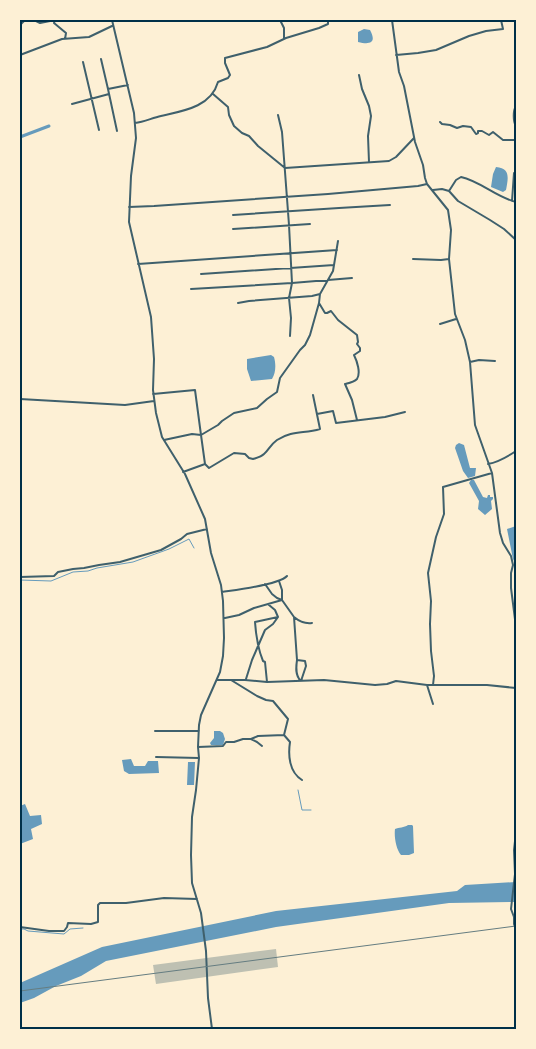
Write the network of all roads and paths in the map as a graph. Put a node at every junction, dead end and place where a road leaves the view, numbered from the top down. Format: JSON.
{"nodes":[{"id":1,"x":25,"y":20,"type":"edge"},
{"id":2,"x":34,"y":20,"type":"edge"},
{"id":3,"x":55,"y":20,"type":"edge"},
{"id":4,"x":112,"y":20,"type":"edge"},
{"id":5,"x":280,"y":20,"type":"edge"},
{"id":6,"x":328,"y":20,"type":"edge"},
{"id":7,"x":392,"y":20,"type":"edge"},
{"id":8,"x":501,"y":20,"type":"edge"},
{"id":9,"x":20,"y":25,"type":"edge"},
{"id":10,"x":113,"y":26,"type":"junction"},
{"id":11,"x":66,"y":39,"type":"junction"},
{"id":12,"x":284,"y":39,"type":"junction"},
{"id":13,"x":20,"y":55,"type":"edge"},
{"id":14,"x":396,"y":55,"type":"junction"},
{"id":15,"x":100,"y":59,"type":"dead end"},
{"id":16,"x":82,"y":62,"type":"dead end"},
{"id":17,"x":359,"y":76,"type":"dead end"},
{"id":18,"x":128,"y":85,"type":"junction"},
{"id":19,"x":108,"y":90,"type":"junction"},
{"id":20,"x":109,"y":94,"type":"junction"},
{"id":21,"x":213,"y":94,"type":"junction"},
{"id":22,"x":91,"y":99,"type":"junction"},
{"id":23,"x":72,"y":104,"type":"dead end"},
{"id":24,"x":516,"y":106,"type":"edge"},
{"id":25,"x":278,"y":115,"type":"dead end"},
{"id":26,"x":440,"y":122,"type":"dead end"},
{"id":27,"x":135,"y":123,"type":"junction"},
{"id":28,"x":516,"y":126,"type":"edge"},
{"id":29,"x":98,"y":130,"type":"dead end"},
{"id":30,"x":117,"y":131,"type":"dead end"},
{"id":31,"x":414,"y":137,"type":"junction"},
{"id":32,"x":516,"y":140,"type":"edge"},
{"id":33,"x":369,"y":162,"type":"junction"},
{"id":34,"x":285,"y":168,"type":"junction"},
{"id":35,"x":516,"y":173,"type":"edge"},
{"id":36,"x":427,"y":184,"type":"junction"},
{"id":37,"x":433,"y":190,"type":"junction"},
{"id":38,"x":449,"y":191,"type":"junction"},
{"id":39,"x":287,"y":196,"type":"junction"},
{"id":40,"x":512,"y":201,"type":"junction"},
{"id":41,"x":516,"y":202,"type":"edge"},
{"id":42,"x":390,"y":205,"type":"dead end"},
{"id":43,"x":129,"y":207,"type":"junction"},
{"id":44,"x":288,"y":211,"type":"junction"},
{"id":45,"x":233,"y":215,"type":"dead end"},
{"id":46,"x":310,"y":224,"type":"dead end"},
{"id":47,"x":289,"y":225,"type":"junction"},
{"id":48,"x":234,"y":229,"type":"dead end"},
{"id":49,"x":516,"y":240,"type":"edge"},
{"id":50,"x":338,"y":241,"type":"dead end"},
{"id":51,"x":337,"y":250,"type":"junction"},
{"id":52,"x":290,"y":254,"type":"junction"},
{"id":53,"x":412,"y":259,"type":"dead end"},
{"id":54,"x":449,"y":259,"type":"junction"},
{"id":55,"x":138,"y":264,"type":"junction"},
{"id":56,"x":334,"y":265,"type":"junction"},
{"id":57,"x":292,"y":268,"type":"junction"},
{"id":58,"x":201,"y":274,"type":"dead end"},
{"id":59,"x":352,"y":278,"type":"dead end"},
{"id":60,"x":328,"y":280,"type":"junction"},
{"id":61,"x":292,"y":283,"type":"junction"},
{"id":62,"x":191,"y":289,"type":"dead end"},
{"id":63,"x":320,"y":294,"type":"junction"},
{"id":64,"x":289,"y":298,"type":"junction"},
{"id":65,"x":238,"y":303,"type":"dead end"},
{"id":66,"x":319,"y":303,"type":"junction"},
{"id":67,"x":456,"y":319,"type":"junction"},
{"id":68,"x":440,"y":324,"type":"dead end"},
{"id":69,"x":290,"y":336,"type":"dead end"},
{"id":70,"x":495,"y":361,"type":"dead end"},
{"id":71,"x":470,"y":362,"type":"junction"},
{"id":72,"x":153,"y":394,"type":"junction"},
{"id":73,"x":313,"y":395,"type":"dead end"},
{"id":74,"x":20,"y":399,"type":"edge"},
{"id":75,"x":154,"y":401,"type":"junction"},
{"id":76,"x":405,"y":412,"type":"dead end"},
{"id":77,"x":317,"y":414,"type":"junction"},
{"id":78,"x":357,"y":420,"type":"junction"},
{"id":79,"x":201,"y":435,"type":"junction"},
{"id":80,"x":164,"y":440,"type":"junction"},
{"id":81,"x":516,"y":451,"type":"edge"},
{"id":82,"x":205,"y":464,"type":"junction"},
{"id":83,"x":488,"y":464,"type":"junction"},
{"id":84,"x":183,"y":472,"type":"junction"},
{"id":85,"x":492,"y":473,"type":"junction"},
{"id":86,"x":207,"y":529,"type":"junction"},
{"id":87,"x":513,"y":565,"type":"junction"},
{"id":88,"x":516,"y":567,"type":"edge"},
{"id":89,"x":287,"y":576,"type":"dead end"},
{"id":90,"x":20,"y":577,"type":"edge"},
{"id":91,"x":278,"y":580,"type":"junction"},
{"id":92,"x":265,"y":584,"type":"junction"},
{"id":93,"x":222,"y":592,"type":"junction"},
{"id":94,"x":282,"y":600,"type":"junction"},
{"id":95,"x":268,"y":604,"type":"junction"},
{"id":96,"x":278,"y":617,"type":"junction"},
{"id":97,"x":294,"y":617,"type":"junction"},
{"id":98,"x":224,"y":618,"type":"junction"},
{"id":99,"x":312,"y":623,"type":"dead end"},
{"id":100,"x":516,"y":627,"type":"edge"},
{"id":101,"x":259,"y":645,"type":"junction"},
{"id":102,"x":297,"y":660,"type":"junction"},
{"id":103,"x":217,"y":680,"type":"junction"},
{"id":104,"x":230,"y":680,"type":"junction"},
{"id":105,"x":245,"y":680,"type":"junction"},
{"id":106,"x":300,"y":681,"type":"junction"},
{"id":107,"x":267,"y":682,"type":"junction"},
{"id":108,"x":427,"y":685,"type":"junction"},
{"id":109,"x":433,"y":685,"type":"junction"},
{"id":110,"x":516,"y":688,"type":"edge"},
{"id":111,"x":433,"y":704,"type":"dead end"},
{"id":112,"x":155,"y":731,"type":"dead end"},
{"id":113,"x":199,"y":732,"type":"junction"},
{"id":114,"x":284,"y":735,"type":"junction"},
{"id":115,"x":251,"y":739,"type":"junction"},
{"id":116,"x":262,"y":746,"type":"dead end"},
{"id":117,"x":198,"y":747,"type":"junction"},
{"id":118,"x":156,"y":757,"type":"dead end"},
{"id":119,"x":198,"y":758,"type":"junction"},
{"id":120,"x":302,"y":780,"type":"dead end"},
{"id":121,"x":516,"y":832,"type":"edge"},
{"id":122,"x":515,"y":874,"type":"edge"},
{"id":123,"x":198,"y":899,"type":"junction"},
{"id":124,"x":20,"y":927,"type":"edge"},
{"id":125,"x":516,"y":930,"type":"edge"},
{"id":126,"x":212,"y":1029,"type":"edge"}],
"edges":[{"from":1,"to":9,"type":"street"},
{"from":2,"to":3,"type":"street"},
{"from":3,"to":11,"type":"street"},
{"from":4,"to":10,"type":"street"},
{"from":5,"to":12,"type":"street"},
{"from":6,"to":12,"type":"street"},
{"from":7,"to":14,"type":"street"},
{"from":8,"to":14,"type":"street"},
{"from":10,"to":11,"type":"street"},
{"from":10,"to":18,"type":"street"},
{"from":11,"to":13,"type":"street"},
{"from":12,"to":21,"type":"street"},
{"from":14,"to":31,"type":"street"},
{"from":15,"to":19,"type":"street"},
{"from":16,"to":22,"type":"street"},
{"from":17,"to":33,"type":"street"},
{"from":18,"to":19,"type":"street"},
{"from":18,"to":27,"type":"street"},
{"from":19,"to":20,"type":"street"},
{"from":20,"to":22,"type":"street"},
{"from":20,"to":30,"type":"street"},
{"from":21,"to":27,"type":"street"},
{"from":21,"to":34,"type":"street"},
{"from":22,"to":23,"type":"street"},
{"from":22,"to":29,"type":"street"},
{"from":24,"to":28,"type":"street"},
{"from":25,"to":34,"type":"street"},
{"from":26,"to":32,"type":"street"},
{"from":27,"to":43,"type":"street"},
{"from":31,"to":33,"type":"street"},
{"from":31,"to":36,"type":"street"},
{"from":33,"to":34,"type":"street"},
{"from":34,"to":39,"type":"street"},
{"from":35,"to":40,"type":"street"},
{"from":36,"to":37,"type":"street"},
{"from":36,"to":39,"type":"street"},
{"from":37,"to":38,"type":"street"},
{"from":37,"to":54,"type":"street"},
{"from":38,"to":40,"type":"street"},
{"from":38,"to":49,"type":"street"},
{"from":39,"to":43,"type":"street"},
{"from":39,"to":44,"type":"street"},
{"from":40,"to":41,"type":"street"},
{"from":42,"to":44,"type":"street"},
{"from":43,"to":55,"type":"street"},
{"from":44,"to":45,"type":"street"},
{"from":44,"to":47,"type":"street"},
{"from":46,"to":47,"type":"street"},
{"from":47,"to":48,"type":"street"},
{"from":47,"to":52,"type":"street"},
{"from":50,"to":51,"type":"street"},
{"from":51,"to":52,"type":"street"},
{"from":51,"to":56,"type":"street"},
{"from":52,"to":55,"type":"street"},
{"from":52,"to":57,"type":"street"},
{"from":53,"to":54,"type":"street"},
{"from":54,"to":67,"type":"street"},
{"from":55,"to":72,"type":"street"},
{"from":56,"to":57,"type":"street"},
{"from":56,"to":60,"type":"street"},
{"from":57,"to":58,"type":"street"},
{"from":57,"to":61,"type":"street"},
{"from":59,"to":60,"type":"street"},
{"from":60,"to":61,"type":"street"},
{"from":60,"to":63,"type":"street"},
{"from":61,"to":62,"type":"street"},
{"from":61,"to":64,"type":"street"},
{"from":63,"to":64,"type":"street"},
{"from":63,"to":66,"type":"street"},
{"from":64,"to":65,"type":"street"},
{"from":64,"to":69,"type":"street"},
{"from":66,"to":78,"type":"street"},
{"from":66,"to":79,"type":"street"},
{"from":67,"to":68,"type":"street"},
{"from":67,"to":71,"type":"street"},
{"from":70,"to":71,"type":"street"},
{"from":71,"to":83,"type":"street"},
{"from":72,"to":75,"type":"street"},
{"from":72,"to":79,"type":"street"},
{"from":73,"to":77,"type":"street"},
{"from":74,"to":75,"type":"street"},
{"from":75,"to":80,"type":"street"},
{"from":76,"to":78,"type":"street"},
{"from":77,"to":78,"type":"street"},
{"from":77,"to":82,"type":"street"},
{"from":79,"to":80,"type":"street"},
{"from":79,"to":82,"type":"street"},
{"from":80,"to":84,"type":"street"},
{"from":81,"to":83,"type":"street"},
{"from":82,"to":84,"type":"street"},
{"from":83,"to":85,"type":"street"},
{"from":84,"to":86,"type":"street"},
{"from":85,"to":87,"type":"street"},
{"from":85,"to":109,"type":"street"},
{"from":86,"to":90,"type":"street"},
{"from":86,"to":93,"type":"street"},
{"from":87,"to":88,"type":"street"},
{"from":87,"to":100,"type":"street"},
{"from":89,"to":91,"type":"street"},
{"from":91,"to":92,"type":"street"},
{"from":91,"to":94,"type":"street"},
{"from":92,"to":93,"type":"street"},
{"from":92,"to":94,"type":"street"},
{"from":93,"to":98,"type":"street"},
{"from":94,"to":95,"type":"street"},
{"from":94,"to":97,"type":"street"},
{"from":95,"to":96,"type":"street"},
{"from":95,"to":98,"type":"street"},
{"from":96,"to":101,"type":"street"},
{"from":96,"to":101,"type":"street"},
{"from":97,"to":99,"type":"street"},
{"from":97,"to":102,"type":"street"},
{"from":98,"to":103,"type":"street"},
{"from":101,"to":105,"type":"street"},
{"from":101,"to":107,"type":"street"},
{"from":102,"to":106,"type":"street"},
{"from":102,"to":106,"type":"street"},
{"from":103,"to":104,"type":"street"},
{"from":103,"to":113,"type":"street"},
{"from":104,"to":105,"type":"street"},
{"from":104,"to":114,"type":"street"},
{"from":105,"to":107,"type":"street"},
{"from":106,"to":107,"type":"street"},
{"from":106,"to":108,"type":"street"},
{"from":108,"to":109,"type":"street"},
{"from":108,"to":111,"type":"street"},
{"from":109,"to":110,"type":"street"},
{"from":112,"to":113,"type":"street"},
{"from":113,"to":117,"type":"street"},
{"from":114,"to":115,"type":"street"},
{"from":114,"to":120,"type":"street"},
{"from":115,"to":116,"type":"street"},
{"from":115,"to":117,"type":"street"},
{"from":117,"to":119,"type":"street"},
{"from":118,"to":119,"type":"street"},
{"from":119,"to":123,"type":"street"},
{"from":121,"to":122,"type":"street"},
{"from":122,"to":125,"type":"street"},
{"from":123,"to":124,"type":"street"},
{"from":123,"to":126,"type":"street"}]}
